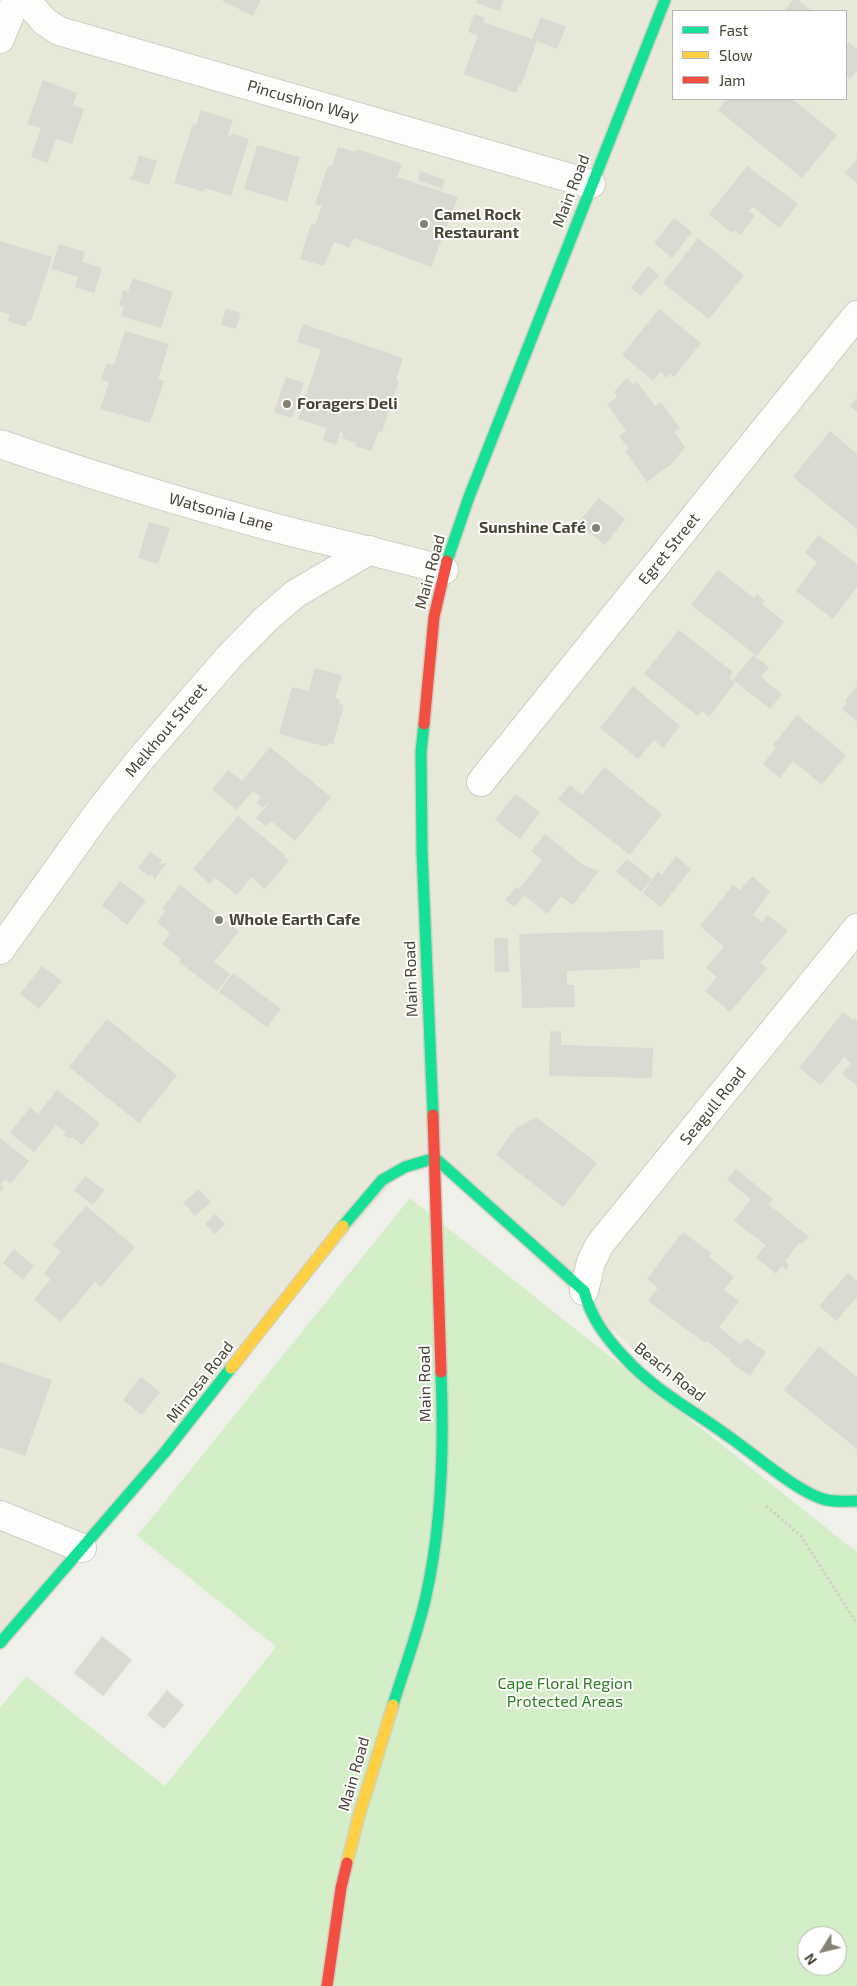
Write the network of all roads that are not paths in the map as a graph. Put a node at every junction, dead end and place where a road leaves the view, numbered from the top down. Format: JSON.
{"nodes":[{"id":1,"x":16,"y":0,"type":"edge"},
{"id":2,"x":26,"y":0,"type":"edge"},
{"id":3,"x":665,"y":0,"type":"edge"},
{"id":4,"x":0,"y":39,"type":"edge"},
{"id":5,"x":591,"y":184,"type":"junction"},
{"id":6,"x":857,"y":314,"type":"edge"},
{"id":7,"x":0,"y":444,"type":"edge"},
{"id":8,"x":370,"y":550,"type":"junction"},
{"id":9,"x":444,"y":570,"type":"junction"},
{"id":10,"x":481,"y":782,"type":"dead end"},
{"id":11,"x":857,"y":928,"type":"edge"},
{"id":12,"x":0,"y":950,"type":"edge"},
{"id":13,"x":435,"y":1158,"type":"junction"},
{"id":14,"x":584,"y":1291,"type":"junction"},
{"id":15,"x":857,"y":1501,"type":"edge"},
{"id":16,"x":0,"y":1515,"type":"edge"},
{"id":17,"x":82,"y":1548,"type":"junction"},
{"id":18,"x":0,"y":1643,"type":"edge"},
{"id":19,"x":326,"y":1986,"type":"edge"}],
"edges":[{"from":1,"to":4,"type":"street"},
{"from":2,"to":5,"type":"street","name":"Pincushion Way"},
{"from":3,"to":5,"type":"main road","name":"Main Road"},
{"from":5,"to":9,"type":"main road","name":"Main Road"},
{"from":6,"to":10,"type":"street","name":"Egret Street"},
{"from":7,"to":8,"type":"street","name":"Watsonia Lane"},
{"from":8,"to":9,"type":"street","name":"Watsonia Lane"},
{"from":8,"to":12,"type":"street","name":"Melkhout Street"},
{"from":9,"to":13,"type":"main road","name":"Main Road"},
{"from":11,"to":14,"type":"street","name":"Seagull Road"},
{"from":13,"to":14,"type":"main road","name":"Beach Road"},
{"from":13,"to":17,"type":"main road","name":"Mimosa Road"},
{"from":13,"to":19,"type":"main road","name":"Main Road"},
{"from":14,"to":15,"type":"main road","name":"Beach Road"},
{"from":16,"to":17,"type":"street"},
{"from":17,"to":18,"type":"main road","name":"Mimosa Road"}]}
